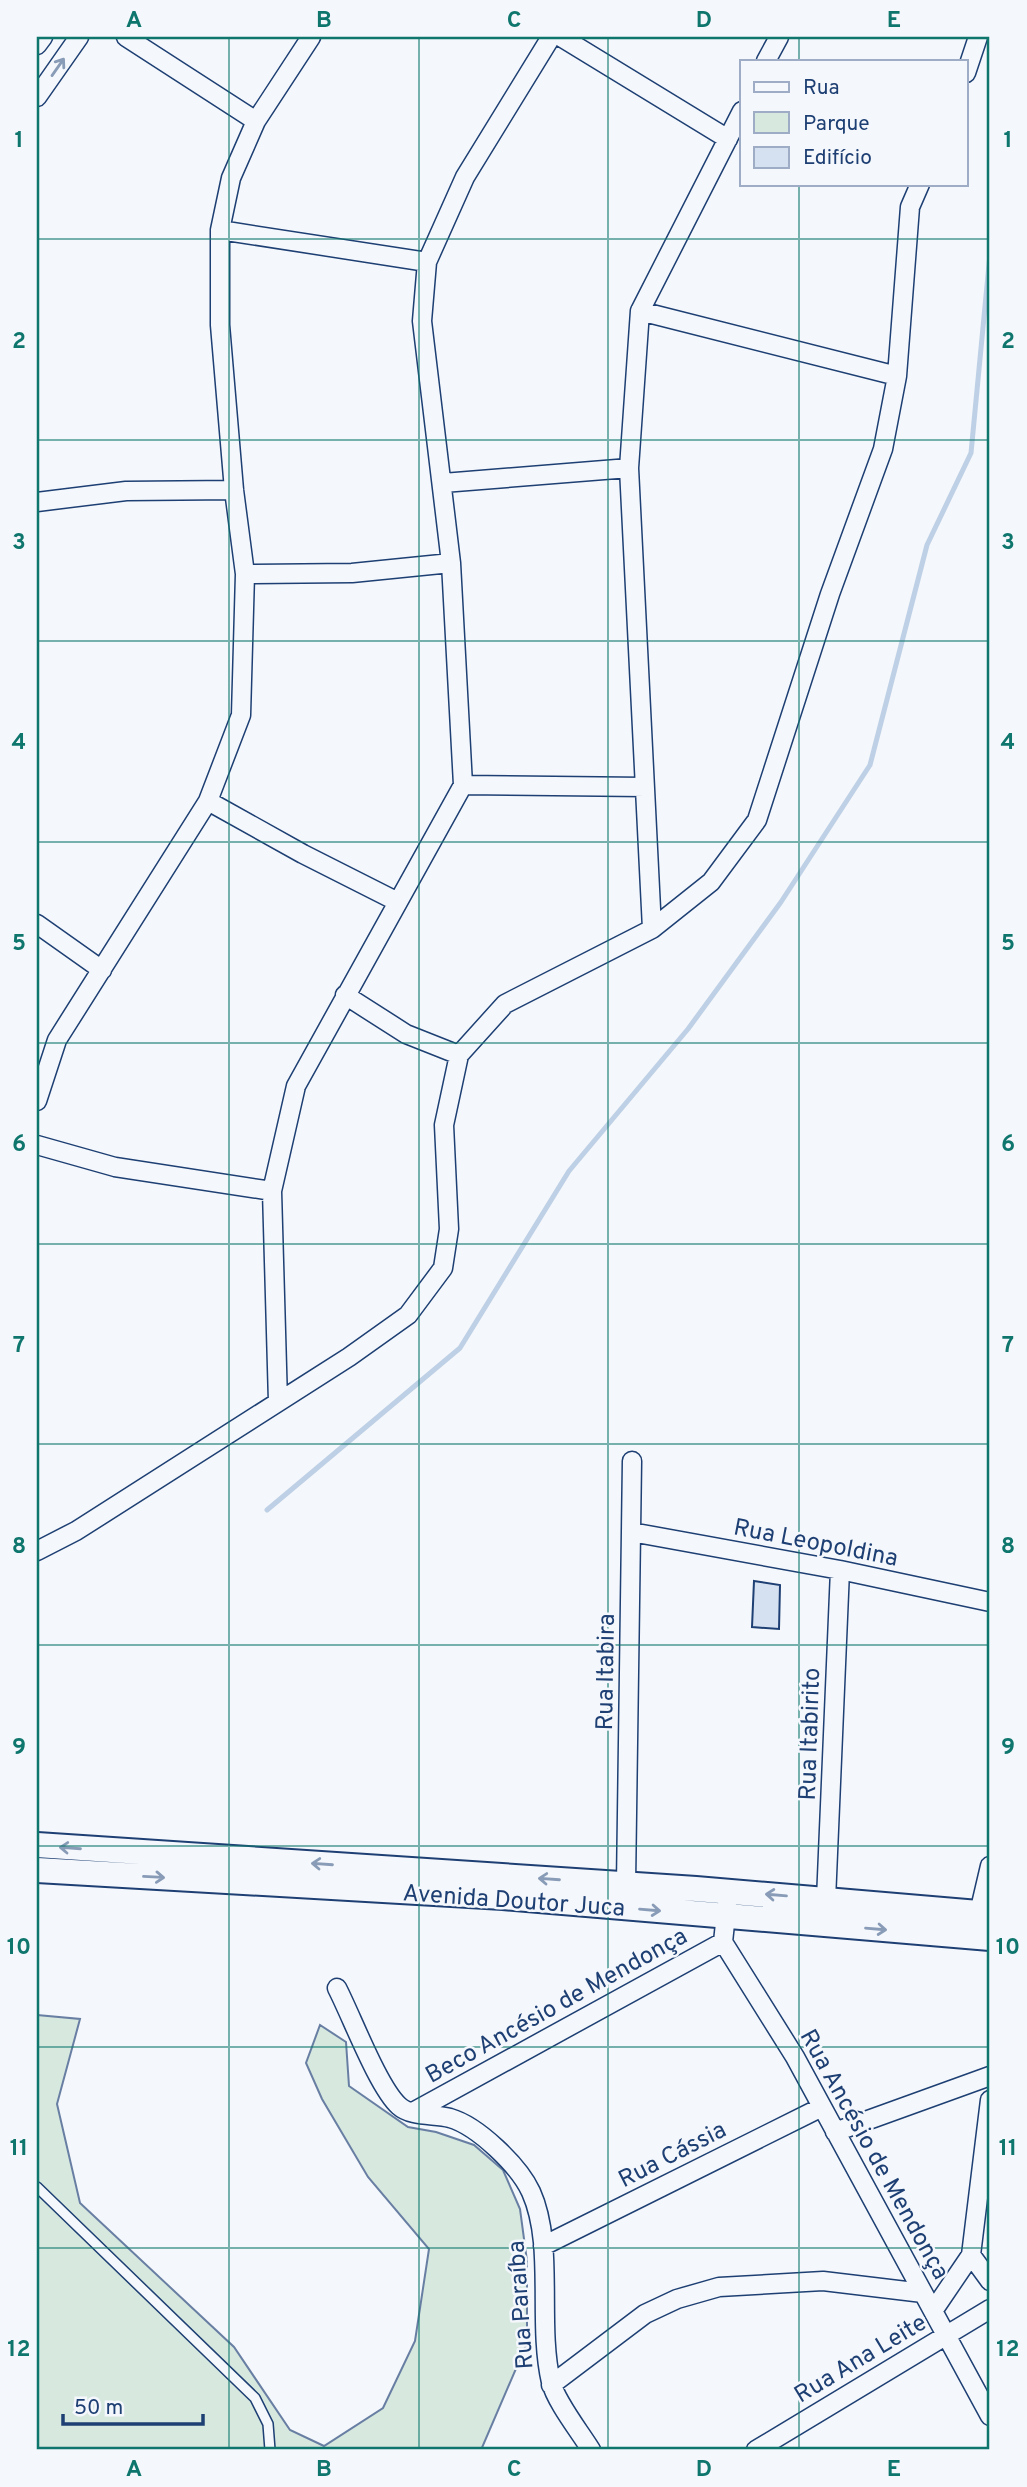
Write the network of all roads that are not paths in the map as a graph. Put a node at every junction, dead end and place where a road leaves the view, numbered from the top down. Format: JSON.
{"nodes":[{"id":1,"x":43,"y":37,"type":"edge"},
{"id":2,"x":79,"y":37,"type":"edge"},
{"id":3,"x":126,"y":37,"type":"edge"},
{"id":4,"x":311,"y":37,"type":"edge"},
{"id":5,"x":551,"y":37,"type":"edge"},
{"id":6,"x":561,"y":37,"type":"edge"},
{"id":7,"x":779,"y":37,"type":"edge"},
{"id":8,"x":978,"y":37,"type":"edge"},
{"id":9,"x":37,"y":45,"type":"edge"},
{"id":10,"x":767,"y":60,"type":"edge"},
{"id":11,"x":968,"y":67,"type":"edge"},
{"id":12,"x":37,"y":97,"type":"edge"},
{"id":13,"x":740,"y":115,"type":"edge"},
{"id":14,"x":256,"y":121,"type":"junction"},
{"id":15,"x":728,"y":139,"type":"junction"},
{"id":16,"x":919,"y":186,"type":"edge"},
{"id":17,"x":220,"y":230,"type":"junction"},
{"id":18,"x":427,"y":262,"type":"junction"},
{"id":19,"x":640,"y":311,"type":"junction"},
{"id":20,"x":897,"y":376,"type":"junction"},
{"id":21,"x":629,"y":468,"type":"junction"},
{"id":22,"x":443,"y":483,"type":"junction"},
{"id":23,"x":234,"y":490,"type":"junction"},
{"id":24,"x":37,"y":502,"type":"edge"},
{"id":25,"x":451,"y":564,"type":"junction"},
{"id":26,"x":245,"y":574,"type":"junction"},
{"id":27,"x":463,"y":785,"type":"junction"},
{"id":28,"x":645,"y":787,"type":"junction"},
{"id":29,"x":208,"y":801,"type":"junction"},
{"id":30,"x":398,"y":902,"type":"junction"},
{"id":31,"x":37,"y":924,"type":"edge"},
{"id":32,"x":652,"y":929,"type":"junction"},
{"id":33,"x":102,"y":970,"type":"junction"},
{"id":34,"x":345,"y":995,"type":"junction"},
{"id":35,"x":459,"y":1055,"type":"junction"},
{"id":36,"x":37,"y":1101,"type":"edge"},
{"id":37,"x":37,"y":1144,"type":"edge"},
{"id":38,"x":272,"y":1191,"type":"junction"},
{"id":39,"x":278,"y":1402,"type":"junction"},
{"id":40,"x":632,"y":1461,"type":"dead end"},
{"id":41,"x":631,"y":1532,"type":"junction"},
{"id":42,"x":37,"y":1551,"type":"edge"},
{"id":43,"x":840,"y":1570,"type":"junction"},
{"id":44,"x":990,"y":1602,"type":"edge"},
{"id":45,"x":37,"y":1845,"type":"edge"},
{"id":46,"x":990,"y":1866,"type":"edge"},
{"id":47,"x":37,"y":1870,"type":"edge"},
{"id":48,"x":106,"y":1874,"type":"junction"},
{"id":49,"x":626,"y":1884,"type":"junction"},
{"id":50,"x":37,"y":1885,"type":"edge"},
{"id":51,"x":728,"y":1891,"type":"junction"},
{"id":52,"x":826,"y":1900,"type":"junction"},
{"id":53,"x":985,"y":1914,"type":"edge"},
{"id":54,"x":726,"y":1916,"type":"junction"},
{"id":55,"x":990,"y":1938,"type":"edge"},
{"id":56,"x":723,"y":1942,"type":"junction"},
{"id":57,"x":337,"y":1988,"type":"dead end"},
{"id":58,"x":990,"y":2076,"type":"edge"},
{"id":59,"x":990,"y":2100,"type":"edge"},
{"id":60,"x":822,"y":2107,"type":"junction"},
{"id":61,"x":413,"y":2112,"type":"junction"},
{"id":62,"x":835,"y":2132,"type":"junction"},
{"id":63,"x":37,"y":2187,"type":"edge"},
{"id":64,"x":543,"y":2246,"type":"junction"},
{"id":65,"x":971,"y":2255,"type":"junction"},
{"id":66,"x":990,"y":2281,"type":"edge"},
{"id":67,"x":923,"y":2293,"type":"junction"},
{"id":68,"x":990,"y":2309,"type":"edge"},
{"id":69,"x":933,"y":2311,"type":"junction"},
{"id":70,"x":946,"y":2334,"type":"junction"},
{"id":71,"x":551,"y":2385,"type":"junction"},
{"id":72,"x":990,"y":2416,"type":"edge"},
{"id":73,"x":270,"y":2450,"type":"edge"},
{"id":74,"x":591,"y":2450,"type":"edge"},
{"id":75,"x":756,"y":2450,"type":"edge"}],
"edges":[{"from":1,"to":9,"type":"street"},
{"from":12,"to":2,"type":"street","one_way":true},
{"from":3,"to":14,"type":"street"},
{"from":4,"to":14,"type":"street"},
{"from":5,"to":18,"type":"street"},
{"from":6,"to":15,"type":"street"},
{"from":7,"to":10,"type":"street"},
{"from":8,"to":11,"type":"street"},
{"from":13,"to":15,"type":"street"},
{"from":14,"to":17,"type":"street"},
{"from":15,"to":19,"type":"street"},
{"from":16,"to":20,"type":"street"},
{"from":17,"to":18,"type":"street"},
{"from":17,"to":23,"type":"street"},
{"from":18,"to":22,"type":"street"},
{"from":19,"to":20,"type":"street"},
{"from":19,"to":21,"type":"street"},
{"from":20,"to":32,"type":"street"},
{"from":21,"to":22,"type":"street"},
{"from":21,"to":28,"type":"street"},
{"from":22,"to":25,"type":"street"},
{"from":23,"to":24,"type":"street"},
{"from":23,"to":26,"type":"street"},
{"from":25,"to":26,"type":"street"},
{"from":25,"to":27,"type":"street"},
{"from":26,"to":29,"type":"street"},
{"from":27,"to":28,"type":"street"},
{"from":27,"to":30,"type":"street"},
{"from":28,"to":32,"type":"street"},
{"from":29,"to":30,"type":"street"},
{"from":29,"to":33,"type":"street"},
{"from":30,"to":34,"type":"street"},
{"from":31,"to":33,"type":"street"},
{"from":32,"to":35,"type":"street"},
{"from":33,"to":36,"type":"street"},
{"from":34,"to":35,"type":"street"},
{"from":34,"to":38,"type":"street"},
{"from":35,"to":39,"type":"street"},
{"from":37,"to":38,"type":"street"},
{"from":38,"to":39,"type":"street"},
{"from":39,"to":42,"type":"street"},
{"from":40,"to":41,"type":"street","name":"Rua Itabira"},
{"from":41,"to":43,"type":"street","name":"Rua Leopoldina"},
{"from":41,"to":49,"type":"street","name":"Rua Itabira"},
{"from":43,"to":44,"type":"street","name":"Rua Leopoldina"},
{"from":43,"to":52,"type":"street","name":"Rua Itabirito"},
{"from":49,"to":45,"type":"main road","name":"Avenida Doutor Juca","one_way":true},
{"from":46,"to":53,"type":"street"},
{"from":47,"to":48,"type":"main road","name":"Avenida Doutor Juca"},
{"from":48,"to":50,"type":"main road"},
{"from":48,"to":54,"type":"main road","name":"Avenida Doutor Juca","one_way":true},
{"from":49,"to":51,"type":"main road","name":"Avenida Doutor Juca"},
{"from":52,"to":51,"type":"main road","name":"Avenida Doutor Juca","one_way":true},
{"from":51,"to":54,"type":"street"},
{"from":52,"to":53,"type":"main road","name":"Avenida Doutor Juca"},
{"from":54,"to":55,"type":"main road","name":"Avenida Doutor Juca","one_way":true},
{"from":54,"to":56,"type":"street"},
{"from":56,"to":60,"type":"street","name":"Rua Ancésio de Mendonça"},
{"from":56,"to":61,"type":"street","name":"Beco Ancésio de Mendonça"},
{"from":57,"to":61,"type":"street","name":"Rua Paraíba"},
{"from":58,"to":62,"type":"street"},
{"from":59,"to":65,"type":"street"},
{"from":60,"to":62,"type":"street","name":"Rua Ancésio de Mendonça"},
{"from":60,"to":64,"type":"street","name":"Rua Cássia"},
{"from":61,"to":64,"type":"street","name":"Rua Paraíba"},
{"from":62,"to":67,"type":"street","name":"Rua Ancésio de Mendonça"},
{"from":63,"to":73,"type":"lane"},
{"from":64,"to":71,"type":"street","name":"Rua Paraíba"},
{"from":65,"to":66,"type":"street"},
{"from":65,"to":69,"type":"street"},
{"from":67,"to":69,"type":"street","name":"Rua Ancésio de Mendonça"},
{"from":67,"to":71,"type":"street"},
{"from":68,"to":70,"type":"street","name":"Rua Ana Leite"},
{"from":69,"to":70,"type":"street","name":"Rua Ancésio de Mendonça"},
{"from":70,"to":72,"type":"street","name":"Rua Ancésio de Mendonça"},
{"from":70,"to":75,"type":"street","name":"Rua Ana Leite"},
{"from":71,"to":74,"type":"street","name":"Rua Paraíba"}]}
